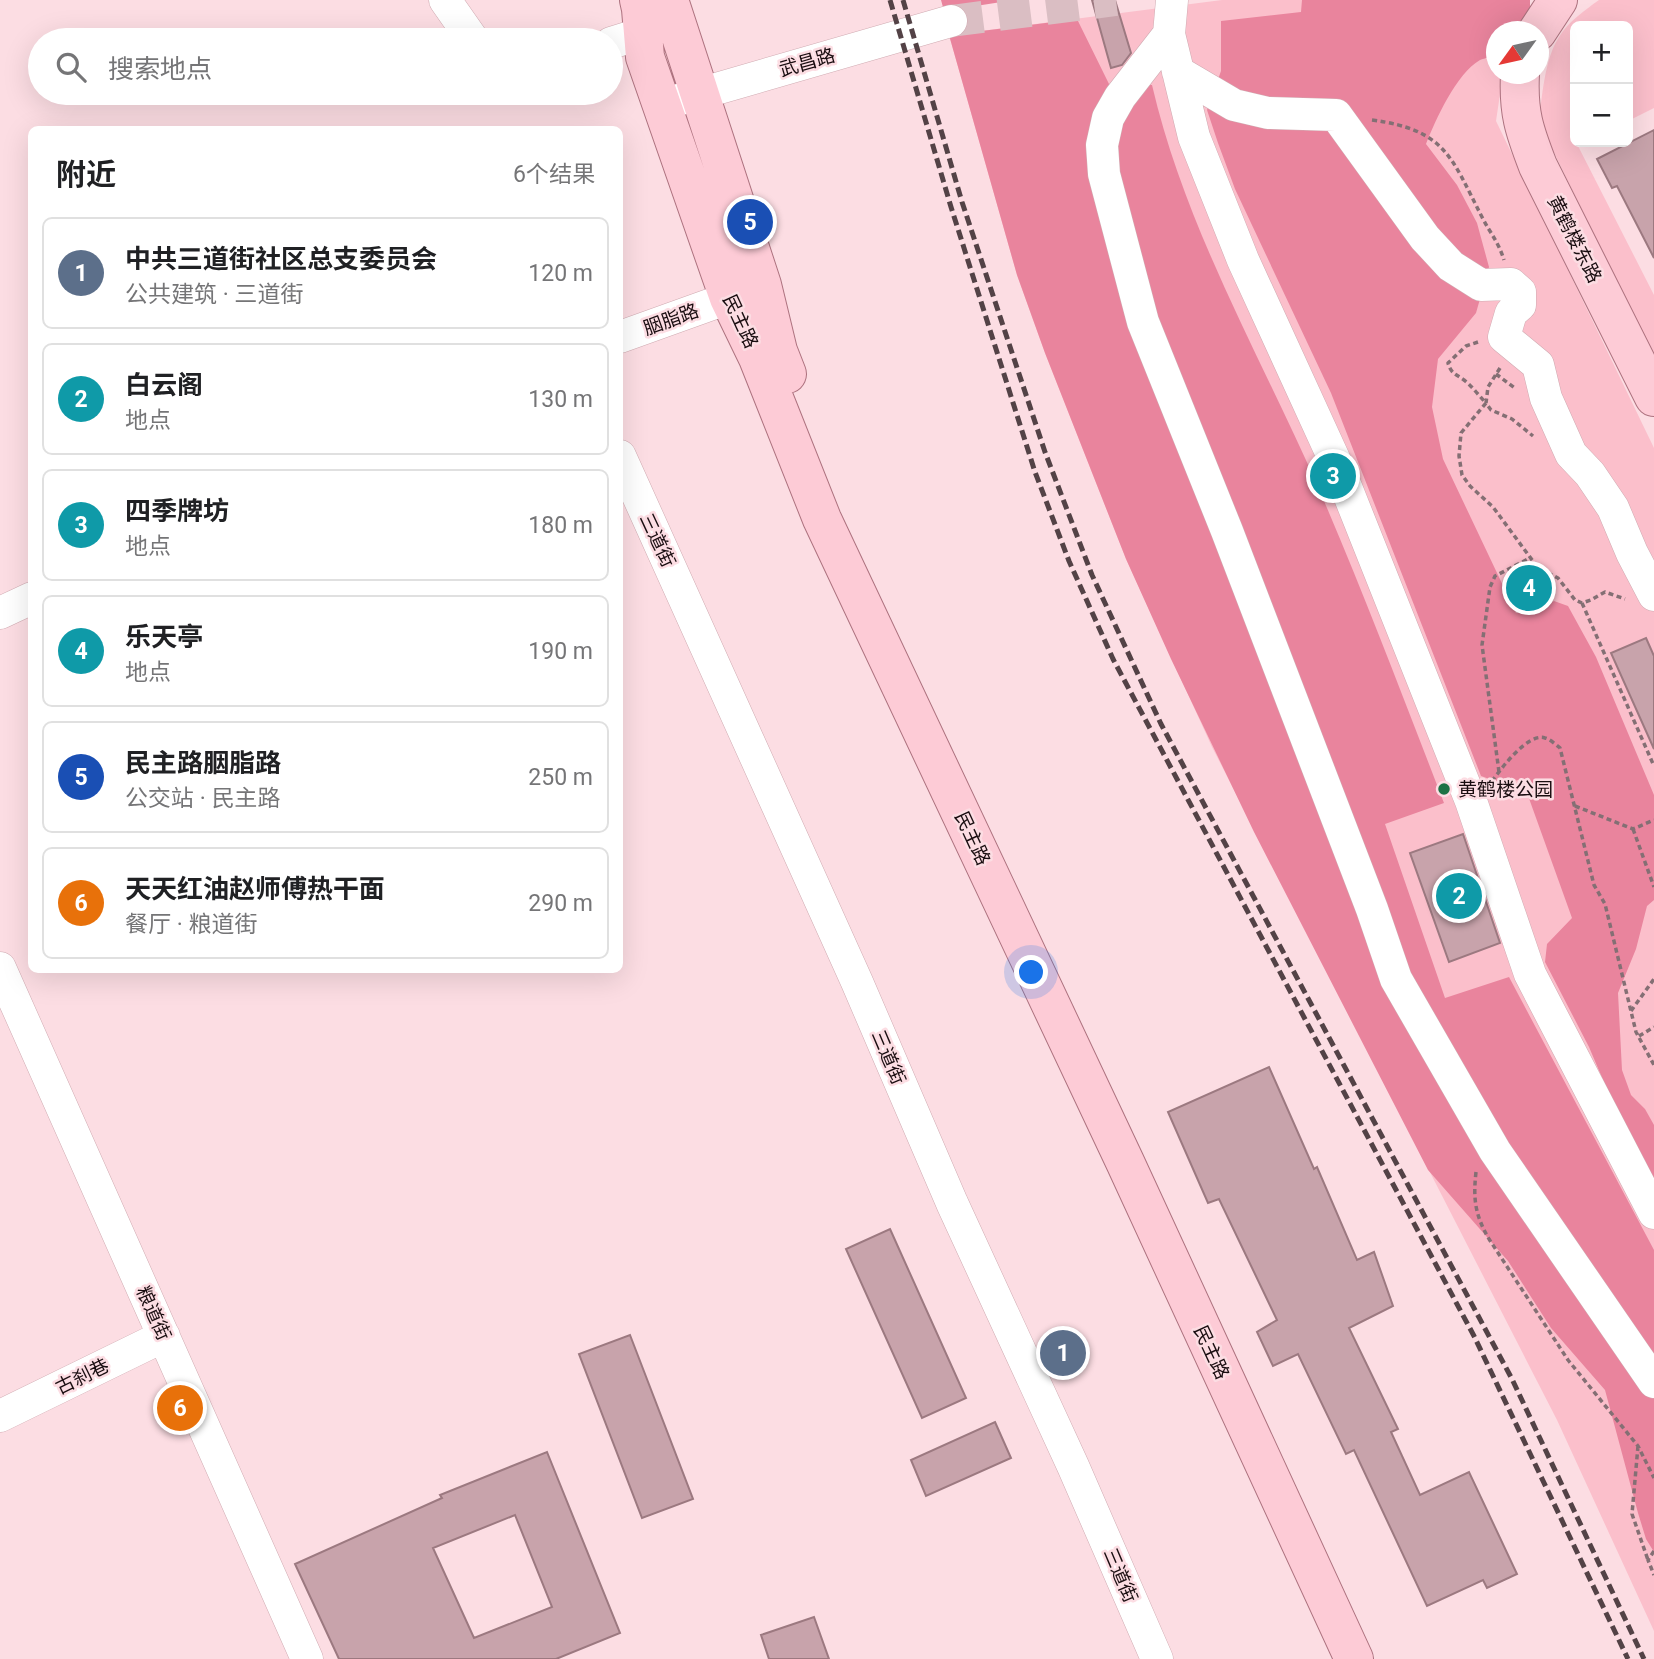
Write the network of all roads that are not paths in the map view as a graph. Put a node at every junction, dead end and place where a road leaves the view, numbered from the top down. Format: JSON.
{"nodes":[{"id":1,"x":445,"y":0,"type":"edge"},
{"id":2,"x":669,"y":0,"type":"edge"},
{"id":3,"x":1172,"y":0,"type":"edge"},
{"id":4,"x":1558,"y":0,"type":"edge"},
{"id":5,"x":951,"y":21,"type":"tunnel mouth"},
{"id":6,"x":1544,"y":21,"type":"edge"},
{"id":7,"x":631,"y":25,"type":"edge"},
{"id":8,"x":465,"y":28,"type":"edge"},
{"id":9,"x":1169,"y":34,"type":"junction"},
{"id":10,"x":1178,"y":72,"type":"junction"},
{"id":11,"x":1520,"y":84,"type":"edge"},
{"id":12,"x":701,"y":93,"type":"junction"},
{"id":13,"x":663,"y":105,"type":"junction"},
{"id":14,"x":745,"y":292,"type":"junction"},
{"id":15,"x":623,"y":336,"type":"edge"},
{"id":16,"x":1654,"y":397,"type":"edge"},
{"id":17,"x":623,"y":463,"type":"edge"},
{"id":18,"x":1642,"y":598,"type":"edge"},
{"id":19,"x":28,"y":600,"type":"edge"},
{"id":20,"x":0,"y":613,"type":"edge"},
{"id":21,"x":0,"y":968,"type":"edge"},
{"id":22,"x":1652,"y":1206,"type":"edge"},
{"id":23,"x":164,"y":1336,"type":"junction"},
{"id":24,"x":1654,"y":1382,"type":"edge"},
{"id":25,"x":0,"y":1416,"type":"edge"},
{"id":26,"x":307,"y":1659,"type":"edge"},
{"id":27,"x":1157,"y":1659,"type":"edge"},
{"id":28,"x":1354,"y":1659,"type":"edge"},
{"id":29,"x":1381,"y":1659,"type":"edge"}],
"edges":[{"from":1,"to":8,"type":"street"},
{"from":2,"to":12,"type":"main road","name":"民主路"},
{"from":3,"to":9,"type":"street"},
{"from":4,"to":6,"type":"main road"},
{"from":5,"to":12,"type":"street","name":"武昌路"},
{"from":7,"to":13,"type":"main road","name":"民主路"},
{"from":9,"to":10,"type":"street"},
{"from":9,"to":24,"type":"street"},
{"from":10,"to":18,"type":"street"},
{"from":10,"to":22,"type":"street"},
{"from":11,"to":16,"type":"main road","name":"黄鹤楼东路"},
{"from":12,"to":13,"type":"street","name":"武昌路"},
{"from":12,"to":14,"type":"main road","name":"民主路"},
{"from":13,"to":14,"type":"main road","name":"民主路"},
{"from":14,"to":15,"type":"street","name":"胭脂路"},
{"from":14,"to":28,"type":"main road","name":"民主路"},
{"from":14,"to":29,"type":"main road","name":"民主路"},
{"from":17,"to":27,"type":"street","name":"三道街"},
{"from":19,"to":20,"type":"street"},
{"from":21,"to":23,"type":"street","name":"粮道街"},
{"from":23,"to":25,"type":"street","name":"古刹巷"},
{"from":23,"to":26,"type":"street","name":"粮道街"}]}
